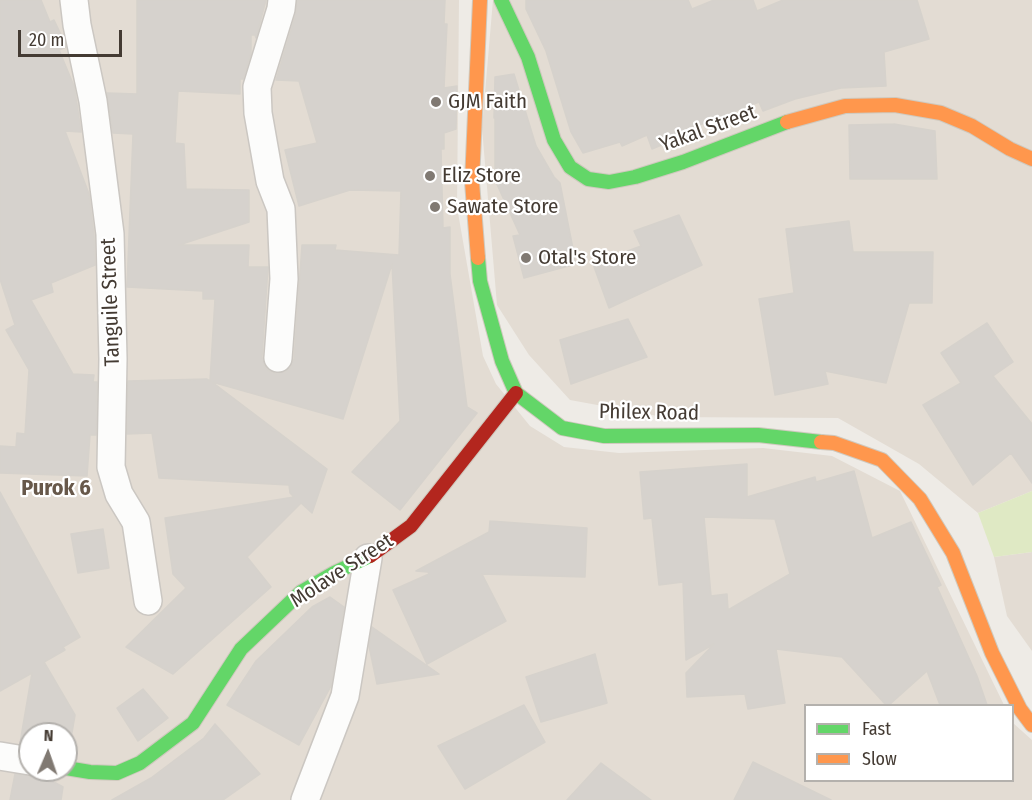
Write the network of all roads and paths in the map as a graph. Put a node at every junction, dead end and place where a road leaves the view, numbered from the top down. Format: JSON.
{"nodes":[{"id":1,"x":74,"y":0,"type":"edge"},
{"id":2,"x":282,"y":0,"type":"edge"},
{"id":3,"x":480,"y":0,"type":"edge"},
{"id":4,"x":501,"y":0,"type":"edge"},
{"id":5,"x":1032,"y":159,"type":"edge"},
{"id":6,"x":278,"y":358,"type":"dead end"},
{"id":7,"x":516,"y":393,"type":"junction"},
{"id":8,"x":368,"y":558,"type":"junction"},
{"id":9,"x":148,"y":601,"type":"dead end"},
{"id":10,"x":1032,"y":725,"type":"edge"},
{"id":11,"x":0,"y":756,"type":"edge"},
{"id":12,"x":18,"y":759,"type":"edge"},
{"id":13,"x":78,"y":770,"type":"edge"},
{"id":14,"x":305,"y":800,"type":"edge"}],
"edges":[{"from":1,"to":9,"type":"street","name":"Tanguile Street"},
{"from":2,"to":6,"type":"street"},
{"from":3,"to":7,"type":"street","name":"Philex Road"},
{"from":4,"to":5,"type":"street","name":"Yakal Street"},
{"from":7,"to":8,"type":"street","name":"Molave Street"},
{"from":7,"to":10,"type":"street","name":"Philex Road"},
{"from":8,"to":13,"type":"street","name":"Molave Street"},
{"from":8,"to":14,"type":"street"},
{"from":11,"to":12,"type":"street"}]}
